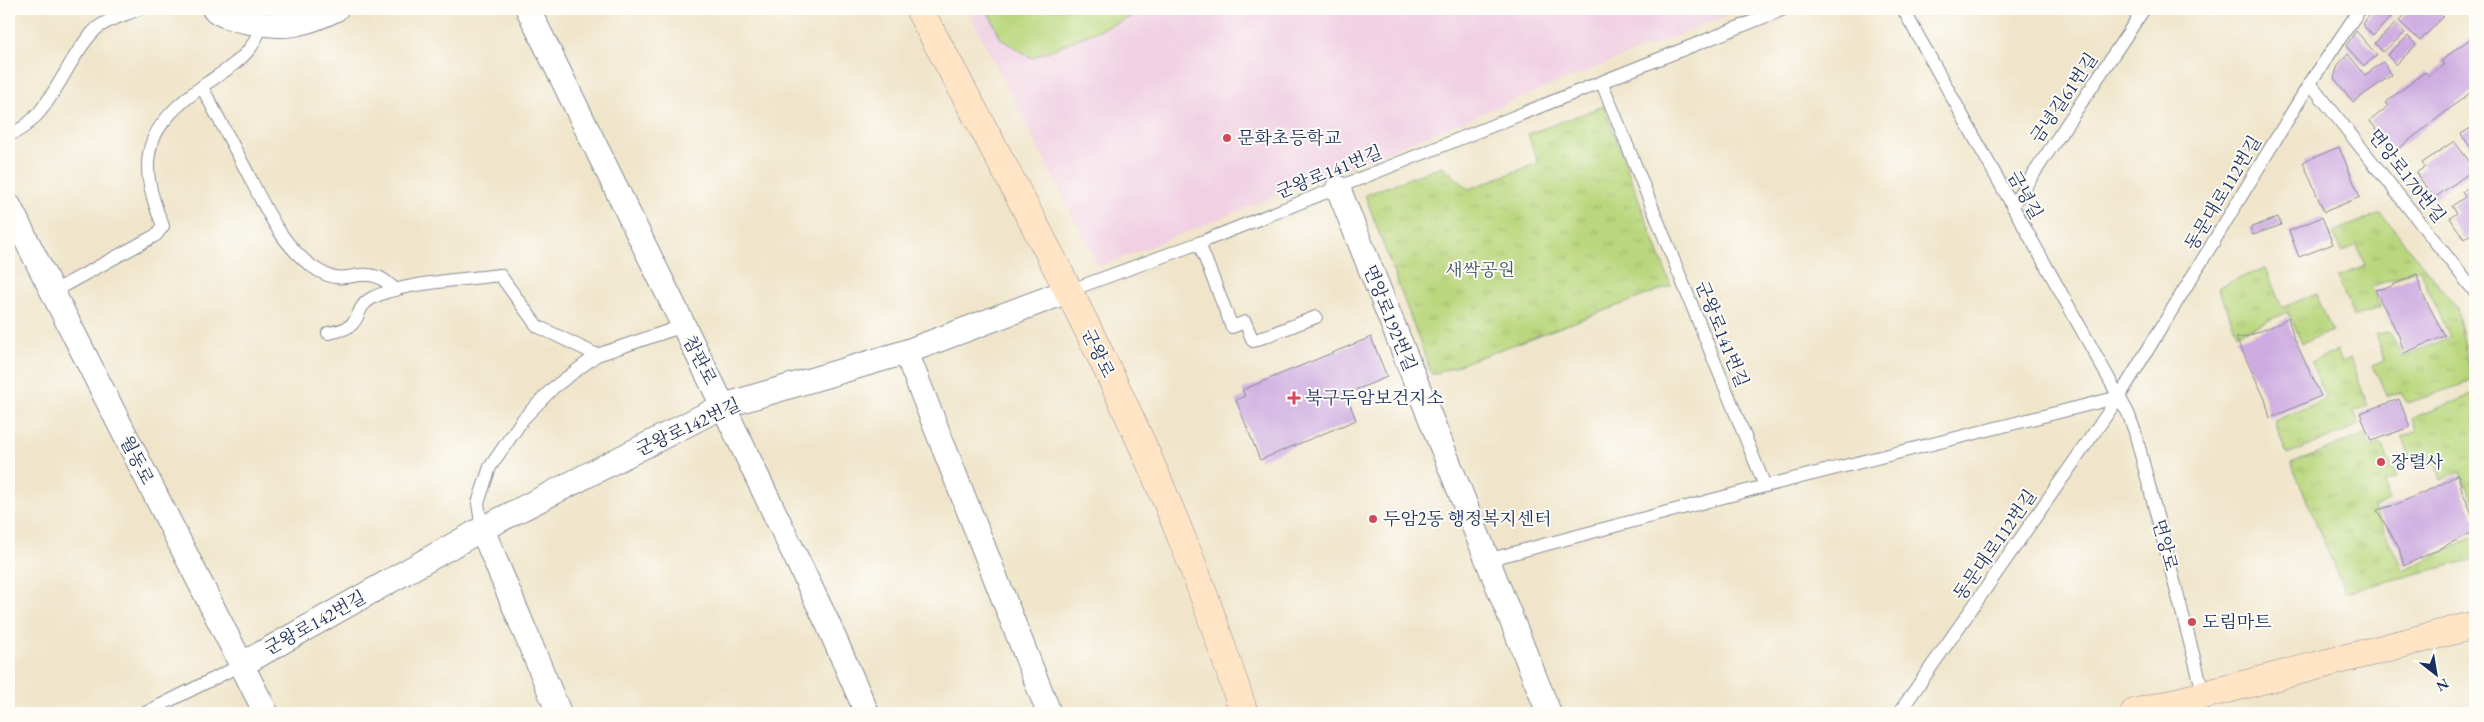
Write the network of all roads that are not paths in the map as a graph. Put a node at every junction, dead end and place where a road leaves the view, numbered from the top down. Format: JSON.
{"nodes":[{"id":1,"x":140,"y":9,"type":"edge"},
{"id":2,"x":214,"y":9,"type":"edge"},
{"id":3,"x":528,"y":9,"type":"edge"},
{"id":4,"x":919,"y":9,"type":"edge"},
{"id":5,"x":1784,"y":9,"type":"edge"},
{"id":6,"x":1903,"y":9,"type":"edge"},
{"id":7,"x":2144,"y":9,"type":"edge"},
{"id":8,"x":2360,"y":9,"type":"edge"},
{"id":9,"x":325,"y":11,"type":"edge"},
{"id":10,"x":263,"y":23,"type":"junction"},
{"id":11,"x":2310,"y":82,"type":"junction"},
{"id":12,"x":1602,"y":83,"type":"junction"},
{"id":13,"x":202,"y":87,"type":"junction"},
{"id":14,"x":9,"y":135,"type":"edge"},
{"id":15,"x":1338,"y":188,"type":"junction"},
{"id":16,"x":9,"y":206,"type":"edge"},
{"id":17,"x":2012,"y":206,"type":"junction"},
{"id":18,"x":1199,"y":243,"type":"junction"},
{"id":19,"x":396,"y":290,"type":"junction"},
{"id":20,"x":1068,"y":291,"type":"junction"},
{"id":21,"x":52,"y":292,"type":"junction"},
{"id":22,"x":2475,"y":292,"type":"edge"},
{"id":23,"x":1316,"y":317,"type":"dead end"},
{"id":24,"x":682,"y":326,"type":"junction"},
{"id":25,"x":328,"y":333,"type":"dead end"},
{"id":26,"x":906,"y":352,"type":"junction"},
{"id":27,"x":597,"y":354,"type":"junction"},
{"id":28,"x":2119,"y":396,"type":"junction"},
{"id":29,"x":723,"y":406,"type":"junction"},
{"id":30,"x":1765,"y":486,"type":"junction"},
{"id":31,"x":482,"y":529,"type":"junction"},
{"id":32,"x":1487,"y":560,"type":"junction"},
{"id":33,"x":2475,"y":625,"type":"edge"},
{"id":34,"x":241,"y":664,"type":"junction"},
{"id":35,"x":2204,"y":696,"type":"junction"},
{"id":36,"x":145,"y":713,"type":"edge"},
{"id":37,"x":266,"y":713,"type":"edge"},
{"id":38,"x":559,"y":713,"type":"edge"},
{"id":39,"x":867,"y":713,"type":"edge"},
{"id":40,"x":1049,"y":713,"type":"edge"},
{"id":41,"x":1244,"y":713,"type":"edge"},
{"id":42,"x":1549,"y":713,"type":"edge"},
{"id":43,"x":1899,"y":713,"type":"edge"},
{"id":44,"x":2139,"y":713,"type":"edge"}],
"edges":[{"from":1,"to":14,"type":"lane"},
{"from":2,"to":10,"type":"street"},
{"from":3,"to":24,"type":"street","name":"참판로"},
{"from":4,"to":20,"type":"main road","name":"군왕로"},
{"from":5,"to":12,"type":"lane","name":"군왕로141번길"},
{"from":6,"to":17,"type":"lane","name":"금녕길"},
{"from":7,"to":17,"type":"lane","name":"금녕길61번길"},
{"from":8,"to":11,"type":"lane","name":"동문대로112번길"},
{"from":9,"to":10,"type":"street"},
{"from":10,"to":13,"type":"lane"},
{"from":11,"to":22,"type":"lane","name":"면앙로170번길"},
{"from":11,"to":28,"type":"lane","name":"동문대로112번길"},
{"from":12,"to":15,"type":"lane","name":"군왕로141번길"},
{"from":12,"to":30,"type":"lane","name":"군왕로141번길"},
{"from":13,"to":19,"type":"lane"},
{"from":13,"to":21,"type":"lane"},
{"from":15,"to":18,"type":"lane","name":"군왕로141번길"},
{"from":15,"to":32,"type":"street","name":"면앙로192번길"},
{"from":16,"to":21,"type":"street","name":"월동로"},
{"from":17,"to":28,"type":"lane","name":"금녕길"},
{"from":18,"to":20,"type":"lane","name":"군왕로141번길"},
{"from":18,"to":23,"type":"lane"},
{"from":19,"to":25,"type":"lane"},
{"from":19,"to":27,"type":"lane"},
{"from":20,"to":26,"type":"street","name":"군왕로142번길"},
{"from":20,"to":41,"type":"main road","name":"군왕로"},
{"from":21,"to":34,"type":"street","name":"월동로"},
{"from":24,"to":27,"type":"lane"},
{"from":24,"to":29,"type":"street","name":"참판로"},
{"from":26,"to":29,"type":"street","name":"군왕로142번길"},
{"from":26,"to":40,"type":"street"},
{"from":27,"to":31,"type":"lane"},
{"from":28,"to":30,"type":"lane"},
{"from":28,"to":35,"type":"lane","name":"면앙로"},
{"from":28,"to":43,"type":"lane","name":"동문대로112번길"},
{"from":29,"to":31,"type":"street","name":"군왕로142번길"},
{"from":29,"to":39,"type":"street","name":"참판로"},
{"from":30,"to":32,"type":"lane"},
{"from":31,"to":34,"type":"street","name":"군왕로142번길"},
{"from":31,"to":38,"type":"street"},
{"from":32,"to":42,"type":"street","name":"면앙로192번길"},
{"from":33,"to":35,"type":"main road"},
{"from":34,"to":36,"type":"lane","name":"군왕로142번길"},
{"from":34,"to":37,"type":"street","name":"월동로"},
{"from":35,"to":44,"type":"main road"}]}
